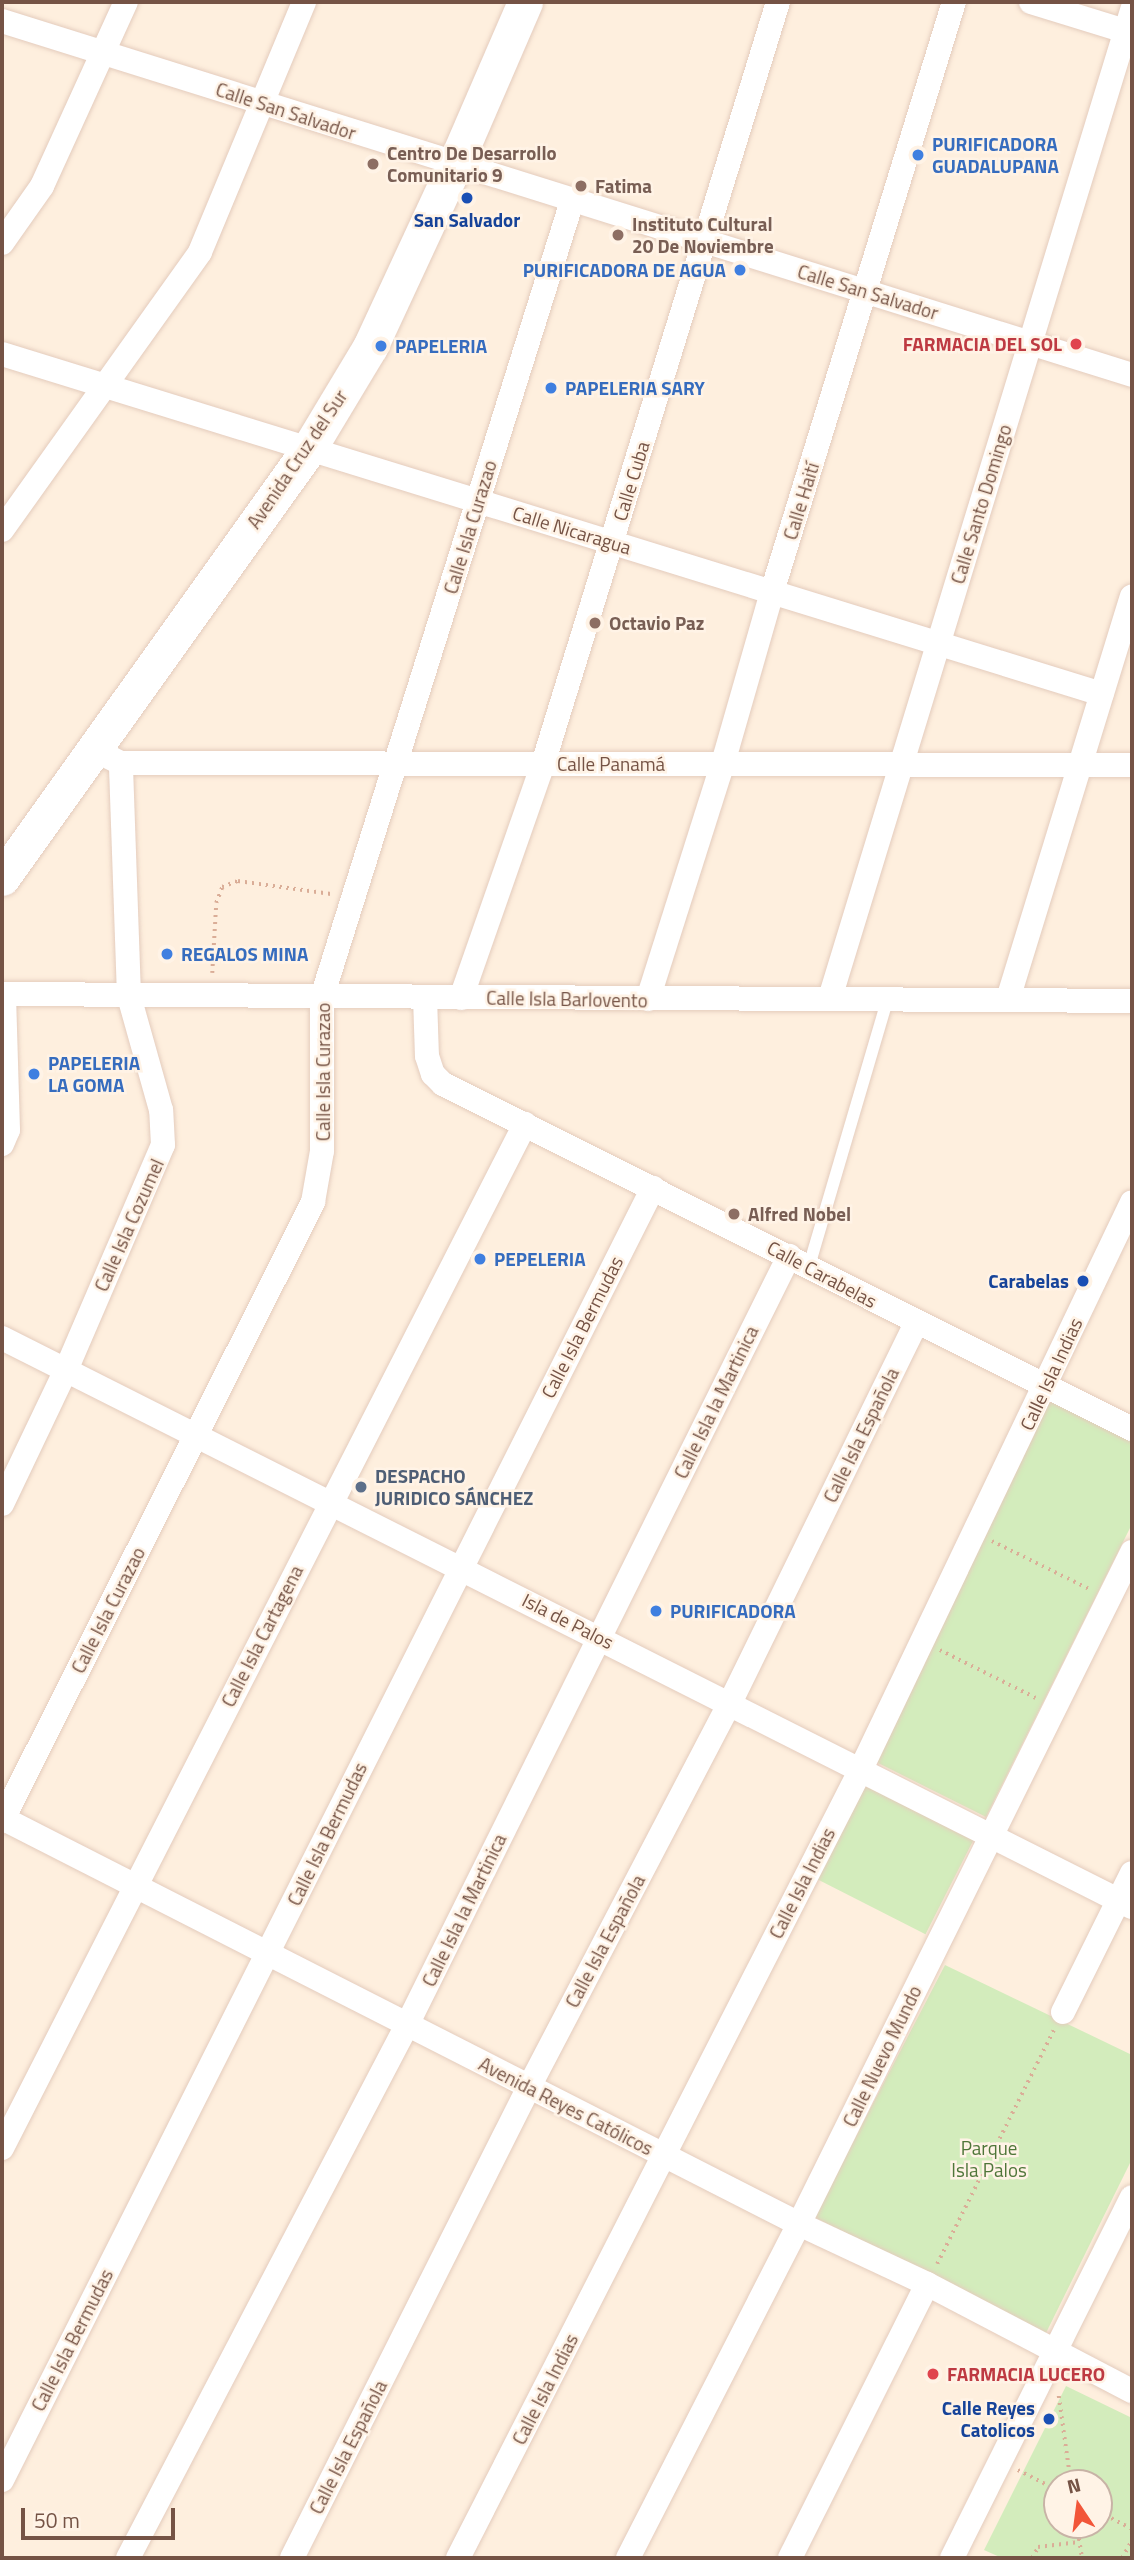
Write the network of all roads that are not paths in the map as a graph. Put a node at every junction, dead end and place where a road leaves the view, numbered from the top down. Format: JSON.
{"nodes":[{"id":1,"x":126,"y":2,"type":"edge"},
{"id":2,"x":303,"y":2,"type":"edge"},
{"id":3,"x":525,"y":2,"type":"edge"},
{"id":4,"x":778,"y":2,"type":"edge"},
{"id":5,"x":954,"y":2,"type":"edge"},
{"id":6,"x":1031,"y":2,"type":"edge"},
{"id":7,"x":2,"y":21,"type":"edge"},
{"id":8,"x":1130,"y":25,"type":"edge"},
{"id":9,"x":103,"y":52,"type":"junction"},
{"id":10,"x":260,"y":103,"type":"junction"},
{"id":11,"x":456,"y":164,"type":"junction"},
{"id":12,"x":572,"y":201,"type":"junction"},
{"id":13,"x":705,"y":242,"type":"junction"},
{"id":14,"x":2,"y":243,"type":"edge"},
{"id":15,"x":867,"y":292,"type":"junction"},
{"id":16,"x":1030,"y":343,"type":"junction"},
{"id":17,"x":2,"y":354,"type":"edge"},
{"id":18,"x":1132,"y":374,"type":"edge"},
{"id":19,"x":102,"y":387,"type":"junction"},
{"id":20,"x":308,"y":450,"type":"junction"},
{"id":21,"x":478,"y":501,"type":"junction"},
{"id":22,"x":2,"y":530,"type":"edge"},
{"id":23,"x":612,"y":542,"type":"junction"},
{"id":24,"x":772,"y":592,"type":"junction"},
{"id":25,"x":1132,"y":597,"type":"edge"},
{"id":26,"x":939,"y":643,"type":"junction"},
{"id":27,"x":1102,"y":694,"type":"junction"},
{"id":28,"x":107,"y":756,"type":"junction"},
{"id":29,"x":723,"y":763,"type":"junction"},
{"id":30,"x":395,"y":764,"type":"junction"},
{"id":31,"x":542,"y":764,"type":"junction"},
{"id":32,"x":902,"y":764,"type":"junction"},
{"id":33,"x":1080,"y":765,"type":"junction"},
{"id":34,"x":1132,"y":765,"type":"edge"},
{"id":35,"x":2,"y":878,"type":"edge"},
{"id":36,"x":3,"y":994,"type":"edge"},
{"id":37,"x":129,"y":996,"type":"junction"},
{"id":38,"x":322,"y":997,"type":"junction"},
{"id":39,"x":425,"y":997,"type":"junction"},
{"id":40,"x":461,"y":998,"type":"junction"},
{"id":41,"x":830,"y":998,"type":"junction"},
{"id":42,"x":888,"y":998,"type":"junction"},
{"id":43,"x":648,"y":999,"type":"junction"},
{"id":44,"x":1008,"y":999,"type":"junction"},
{"id":45,"x":1132,"y":1000,"type":"edge"},
{"id":46,"x":524,"y":1124,"type":"junction"},
{"id":47,"x":2,"y":1144,"type":"edge"},
{"id":48,"x":653,"y":1188,"type":"junction"},
{"id":49,"x":1132,"y":1202,"type":"edge"},
{"id":50,"x":799,"y":1261,"type":"junction"},
{"id":51,"x":916,"y":1324,"type":"junction"},
{"id":52,"x":2,"y":1338,"type":"edge"},
{"id":53,"x":66,"y":1370,"type":"junction"},
{"id":54,"x":1045,"y":1387,"type":"junction"},
{"id":55,"x":1132,"y":1429,"type":"edge"},
{"id":56,"x":196,"y":1435,"type":"junction"},
{"id":57,"x":332,"y":1502,"type":"junction"},
{"id":58,"x":2,"y":1504,"type":"edge"},
{"id":59,"x":1132,"y":1552,"type":"edge"},
{"id":60,"x":460,"y":1566,"type":"junction"},
{"id":61,"x":600,"y":1637,"type":"junction"},
{"id":62,"x":730,"y":1703,"type":"junction"},
{"id":63,"x":861,"y":1769,"type":"junction"},
{"id":64,"x":2,"y":1819,"type":"edge"},
{"id":65,"x":992,"y":1835,"type":"junction"},
{"id":66,"x":1132,"y":1873,"type":"edge"},
{"id":67,"x":134,"y":1885,"type":"junction"},
{"id":68,"x":1126,"y":1903,"type":"edge"},
{"id":69,"x":268,"y":1954,"type":"junction"},
{"id":70,"x":1063,"y":2012,"type":"road end"},
{"id":71,"x":407,"y":2025,"type":"junction"},
{"id":72,"x":529,"y":2087,"type":"junction"},
{"id":73,"x":2,"y":2148,"type":"edge"},
{"id":74,"x":664,"y":2155,"type":"junction"},
{"id":75,"x":1132,"y":2197,"type":"edge"},
{"id":76,"x":799,"y":2224,"type":"junction"},
{"id":77,"x":927,"y":2284,"type":"junction"},
{"id":78,"x":1053,"y":2352,"type":"junction"},
{"id":79,"x":1132,"y":2391,"type":"edge"},
{"id":80,"x":2,"y":2480,"type":"edge"},
{"id":81,"x":128,"y":2558,"type":"edge"},
{"id":82,"x":292,"y":2558,"type":"edge"},
{"id":83,"x":458,"y":2558,"type":"edge"},
{"id":84,"x":628,"y":2558,"type":"edge"},
{"id":85,"x":790,"y":2558,"type":"edge"},
{"id":86,"x":952,"y":2558,"type":"edge"}],
"edges":[{"from":1,"to":9,"type":"street"},
{"from":2,"to":10,"type":"street"},
{"from":3,"to":11,"type":"main road","name":"Avenida Cruz del Sur"},
{"from":4,"to":13,"type":"street","name":"Calle Cuba"},
{"from":5,"to":15,"type":"street","name":"Calle Haití"},
{"from":6,"to":8,"type":"street"},
{"from":7,"to":9,"type":"street","name":"Calle San Salvador"},
{"from":8,"to":16,"type":"street","name":"Calle Santo Domingo"},
{"from":9,"to":10,"type":"street","name":"Calle San Salvador"},
{"from":9,"to":14,"type":"street"},
{"from":10,"to":11,"type":"street","name":"Calle San Salvador"},
{"from":10,"to":19,"type":"street"},
{"from":11,"to":12,"type":"street","name":"Calle San Salvador"},
{"from":11,"to":20,"type":"main road","name":"Avenida Cruz del Sur"},
{"from":12,"to":13,"type":"street","name":"Calle San Salvador"},
{"from":12,"to":21,"type":"street","name":"Calle Isla Curazao"},
{"from":13,"to":15,"type":"street","name":"Calle San Salvador"},
{"from":13,"to":23,"type":"street","name":"Calle Cuba"},
{"from":15,"to":16,"type":"street","name":"Calle San Salvador"},
{"from":15,"to":24,"type":"street","name":"Calle Haití"},
{"from":16,"to":18,"type":"street","name":"Calle San Salvador"},
{"from":16,"to":26,"type":"street","name":"Calle Santo Domingo"},
{"from":17,"to":19,"type":"street","name":"Calle Nicaragua"},
{"from":19,"to":20,"type":"street","name":"Calle Nicaragua"},
{"from":19,"to":22,"type":"street"},
{"from":20,"to":21,"type":"street","name":"Calle Nicaragua"},
{"from":20,"to":28,"type":"main road","name":"Avenida Cruz del Sur"},
{"from":21,"to":23,"type":"street","name":"Calle Nicaragua"},
{"from":21,"to":30,"type":"street","name":"Calle Isla Curazao"},
{"from":23,"to":24,"type":"street","name":"Calle Nicaragua"},
{"from":23,"to":31,"type":"street","name":"Calle Cuba"},
{"from":24,"to":26,"type":"street","name":"Calle Nicaragua"},
{"from":24,"to":29,"type":"street","name":"Calle Haití"},
{"from":25,"to":27,"type":"street"},
{"from":26,"to":27,"type":"street","name":"Calle Nicaragua"},
{"from":26,"to":32,"type":"street","name":"Calle Santo Domingo"},
{"from":27,"to":33,"type":"street"},
{"from":28,"to":30,"type":"street","name":"Calle Panamá"},
{"from":28,"to":35,"type":"main road","name":"Avenida Cruz del Sur"},
{"from":28,"to":37,"type":"street","name":"Calle Isla Cozumel"},
{"from":29,"to":31,"type":"street","name":"Calle Panamá"},
{"from":29,"to":32,"type":"street","name":"Calle Panamá"},
{"from":29,"to":43,"type":"street","name":"Calle Haití"},
{"from":30,"to":31,"type":"street","name":"Calle Panamá"},
{"from":30,"to":38,"type":"street","name":"Calle Isla Curazao"},
{"from":31,"to":40,"type":"street","name":"Calle Cuba"},
{"from":32,"to":33,"type":"street","name":"Calle Panamá"},
{"from":32,"to":41,"type":"street","name":"Calle Santo Domingo"},
{"from":33,"to":34,"type":"street","name":"Calle Panamá"},
{"from":33,"to":44,"type":"street"},
{"from":36,"to":37,"type":"street","name":"Calle Isla Barlovento"},
{"from":36,"to":47,"type":"street"},
{"from":37,"to":38,"type":"street","name":"Calle Isla Barlovento"},
{"from":37,"to":53,"type":"street","name":"Calle Isla Cozumel"},
{"from":38,"to":39,"type":"street","name":"Calle Isla Barlovento"},
{"from":38,"to":56,"type":"street","name":"Calle Isla Curazao"},
{"from":39,"to":40,"type":"street","name":"Calle Isla Barlovento"},
{"from":39,"to":46,"type":"street","name":"Calle Carabelas"},
{"from":40,"to":43,"type":"street","name":"Calle Isla Barlovento"},
{"from":41,"to":42,"type":"street","name":"Calle Isla Barlovento"},
{"from":41,"to":43,"type":"street","name":"Calle Isla Barlovento"},
{"from":42,"to":44,"type":"street","name":"Calle Isla Barlovento"},
{"from":42,"to":50,"type":"lane"},
{"from":44,"to":45,"type":"street","name":"Calle Isla Barlovento"},
{"from":46,"to":48,"type":"street","name":"Calle Carabelas"},
{"from":46,"to":57,"type":"street","name":"Calle Isla Cartagena"},
{"from":48,"to":50,"type":"street","name":"Calle Carabelas"},
{"from":48,"to":60,"type":"street","name":"Calle Isla Bermudas"},
{"from":49,"to":54,"type":"street","name":"Calle Isla Indias"},
{"from":50,"to":51,"type":"street","name":"Calle Carabelas"},
{"from":50,"to":61,"type":"street","name":"Calle Isla la Martinica"},
{"from":51,"to":54,"type":"street","name":"Calle Carabelas"},
{"from":51,"to":62,"type":"street","name":"Calle Isla Española"},
{"from":52,"to":53,"type":"street","name":"Isla de Palos"},
{"from":53,"to":56,"type":"street","name":"Isla de Palos"},
{"from":53,"to":58,"type":"street","name":"Calle Isla Cozumel"},
{"from":54,"to":55,"type":"street","name":"Calle Carabelas"},
{"from":54,"to":63,"type":"street","name":"Calle Isla Indias"},
{"from":56,"to":57,"type":"street","name":"Isla de Palos"},
{"from":56,"to":64,"type":"street","name":"Calle Isla Curazao"},
{"from":57,"to":60,"type":"street","name":"Isla de Palos"},
{"from":57,"to":67,"type":"street","name":"Calle Isla Cartagena"},
{"from":59,"to":65,"type":"street","name":"Calle Nuevo Mundo"},
{"from":60,"to":61,"type":"street","name":"Isla de Palos"},
{"from":60,"to":69,"type":"street","name":"Calle Isla Bermudas"},
{"from":61,"to":62,"type":"street","name":"Isla de Palos"},
{"from":61,"to":71,"type":"street","name":"Calle Isla la Martinica"},
{"from":62,"to":63,"type":"street","name":"Isla de Palos"},
{"from":62,"to":72,"type":"street","name":"Calle Isla Española"},
{"from":63,"to":65,"type":"street","name":"Isla de Palos"},
{"from":63,"to":74,"type":"street","name":"Calle Isla Indias"},
{"from":64,"to":67,"type":"street","name":"Avenida Reyes Católicos"},
{"from":65,"to":68,"type":"street","name":"Isla de Palos"},
{"from":65,"to":76,"type":"street","name":"Calle Nuevo Mundo"},
{"from":66,"to":68,"type":"street"},
{"from":67,"to":69,"type":"street","name":"Avenida Reyes Católicos"},
{"from":67,"to":73,"type":"street","name":"Calle Isla Cartagena"},
{"from":68,"to":70,"type":"street"},
{"from":69,"to":71,"type":"street","name":"Avenida Reyes Católicos"},
{"from":69,"to":80,"type":"street","name":"Calle Isla Bermudas"},
{"from":71,"to":72,"type":"street","name":"Avenida Reyes Católicos"},
{"from":71,"to":81,"type":"street","name":"Calle Isla la Martinica"},
{"from":72,"to":74,"type":"street","name":"Avenida Reyes Católicos"},
{"from":72,"to":82,"type":"street","name":"Calle Isla Española"},
{"from":74,"to":76,"type":"street","name":"Avenida Reyes Católicos"},
{"from":74,"to":83,"type":"street","name":"Calle Isla Indias"},
{"from":75,"to":78,"type":"street"},
{"from":76,"to":77,"type":"street","name":"Avenida Reyes Católicos"},
{"from":76,"to":84,"type":"street","name":"Calle Nuevo Mundo"},
{"from":77,"to":78,"type":"street","name":"Avenida Reyes Católicos"},
{"from":77,"to":85,"type":"street"},
{"from":78,"to":79,"type":"street","name":"Avenida Reyes Católicos"},
{"from":78,"to":86,"type":"street"}]}
